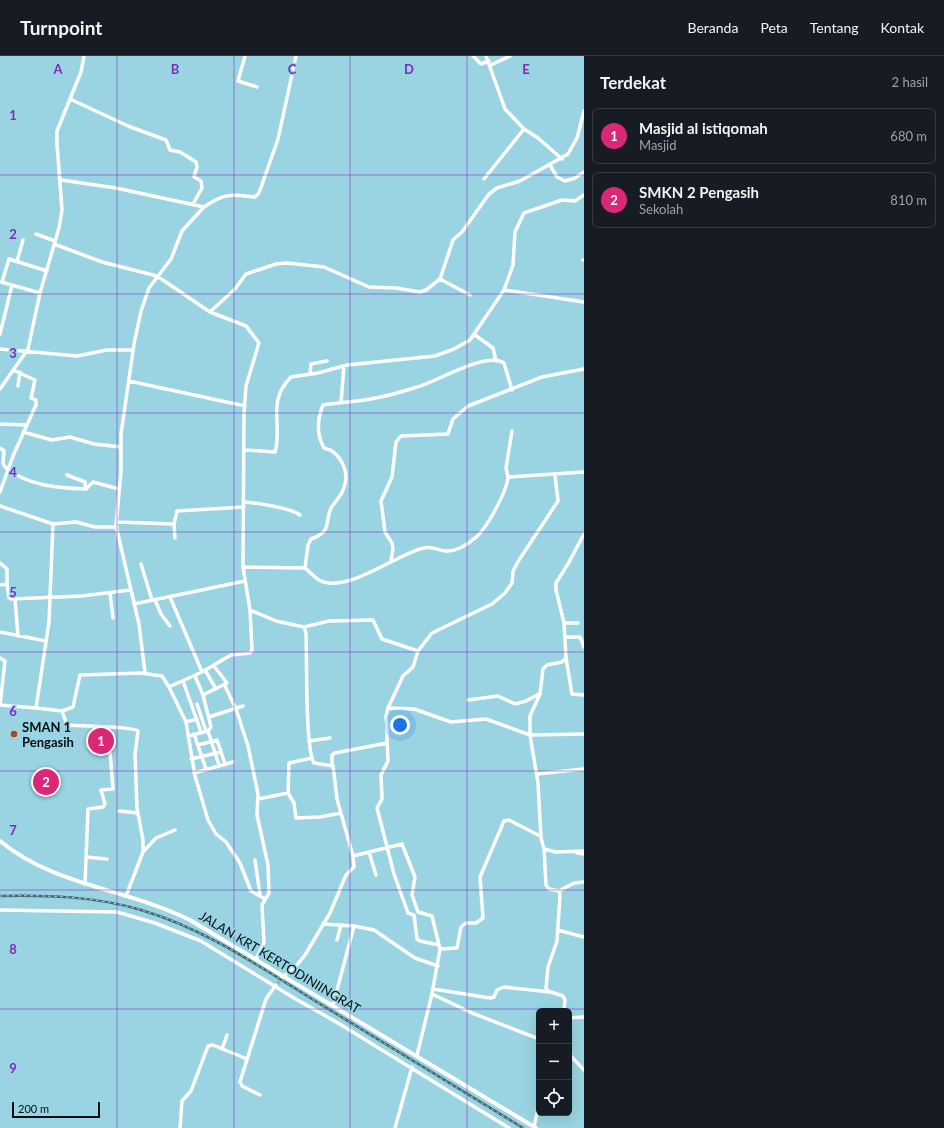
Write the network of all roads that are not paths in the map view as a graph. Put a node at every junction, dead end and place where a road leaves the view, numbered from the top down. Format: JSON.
{"nodes":[{"id":1,"x":84,"y":56,"type":"edge"},
{"id":2,"x":245,"y":56,"type":"edge"},
{"id":3,"x":296,"y":56,"type":"edge"},
{"id":4,"x":473,"y":56,"type":"edge"},
{"id":5,"x":486,"y":56,"type":"edge"},
{"id":6,"x":510,"y":56,"type":"edge"},
{"id":7,"x":490,"y":63,"type":"junction"},
{"id":8,"x":257,"y":88,"type":"dead end"},
{"id":9,"x":70,"y":99,"type":"junction"},
{"id":10,"x":584,"y":111,"type":"edge"},
{"id":11,"x":524,"y":129,"type":"junction"},
{"id":12,"x":562,"y":159,"type":"junction"},
{"id":13,"x":550,"y":165,"type":"junction"},
{"id":14,"x":584,"y":172,"type":"edge"},
{"id":15,"x":484,"y":179,"type":"dead end"},
{"id":16,"x":61,"y":180,"type":"junction"},
{"id":17,"x":584,"y":195,"type":"edge"},
{"id":18,"x":193,"y":204,"type":"junction"},
{"id":19,"x":204,"y":207,"type":"junction"},
{"id":20,"x":36,"y":234,"type":"dead end"},
{"id":21,"x":23,"y":240,"type":"dead end"},
{"id":22,"x":55,"y":242,"type":"junction"},
{"id":23,"x":18,"y":261,"type":"junction"},
{"id":24,"x":46,"y":271,"type":"junction"},
{"id":25,"x":157,"y":276,"type":"junction"},
{"id":26,"x":440,"y":279,"type":"junction"},
{"id":27,"x":1,"y":282,"type":"edge"},
{"id":28,"x":12,"y":285,"type":"junction"},
{"id":29,"x":504,"y":290,"type":"junction"},
{"id":30,"x":40,"y":293,"type":"junction"},
{"id":31,"x":470,"y":295,"type":"dead end"},
{"id":32,"x":584,"y":302,"type":"edge"},
{"id":33,"x":210,"y":312,"type":"junction"},
{"id":34,"x":2,"y":320,"type":"edge"},
{"id":35,"x":0,"y":334,"type":"edge"},
{"id":36,"x":475,"y":335,"type":"junction"},
{"id":37,"x":0,"y":349,"type":"edge"},
{"id":38,"x":133,"y":350,"type":"junction"},
{"id":39,"x":26,"y":352,"type":"junction"},
{"id":40,"x":496,"y":360,"type":"junction"},
{"id":41,"x":327,"y":361,"type":"dead end"},
{"id":42,"x":344,"y":366,"type":"junction"},
{"id":43,"x":584,"y":369,"type":"edge"},
{"id":44,"x":13,"y":370,"type":"junction"},
{"id":45,"x":20,"y":372,"type":"junction"},
{"id":46,"x":310,"y":374,"type":"junction"},
{"id":47,"x":128,"y":381,"type":"junction"},
{"id":48,"x":18,"y":386,"type":"dead end"},
{"id":49,"x":0,"y":389,"type":"edge"},
{"id":50,"x":512,"y":390,"type":"junction"},
{"id":51,"x":341,"y":402,"type":"junction"},
{"id":52,"x":245,"y":406,"type":"junction"},
{"id":53,"x":0,"y":424,"type":"edge"},
{"id":54,"x":26,"y":425,"type":"junction"},
{"id":55,"x":512,"y":431,"type":"dead end"},
{"id":56,"x":23,"y":432,"type":"junction"},
{"id":57,"x":121,"y":447,"type":"junction"},
{"id":58,"x":0,"y":448,"type":"edge"},
{"id":59,"x":245,"y":450,"type":"junction"},
{"id":60,"x":8,"y":470,"type":"junction"},
{"id":61,"x":584,"y":472,"type":"edge"},
{"id":62,"x":67,"y":475,"type":"dead end"},
{"id":63,"x":555,"y":475,"type":"junction"},
{"id":64,"x":508,"y":477,"type":"junction"},
{"id":65,"x":86,"y":489,"type":"junction"},
{"id":66,"x":119,"y":489,"type":"junction"},
{"id":67,"x":0,"y":492,"type":"edge"},
{"id":68,"x":244,"y":502,"type":"junction"},
{"id":69,"x":0,"y":506,"type":"edge"},
{"id":70,"x":244,"y":507,"type":"junction"},
{"id":71,"x":300,"y":515,"type":"dead end"},
{"id":72,"x":117,"y":522,"type":"junction"},
{"id":73,"x":53,"y":524,"type":"junction"},
{"id":74,"x":174,"y":524,"type":"junction"},
{"id":75,"x":116,"y":527,"type":"junction"},
{"id":76,"x":584,"y":534,"type":"edge"},
{"id":77,"x":175,"y":538,"type":"dead end"},
{"id":78,"x":392,"y":562,"type":"junction"},
{"id":79,"x":0,"y":563,"type":"edge"},
{"id":80,"x":141,"y":564,"type":"dead end"},
{"id":81,"x":243,"y":567,"type":"junction"},
{"id":82,"x":305,"y":568,"type":"junction"},
{"id":83,"x":245,"y":581,"type":"junction"},
{"id":84,"x":0,"y":584,"type":"edge"},
{"id":85,"x":7,"y":584,"type":"junction"},
{"id":86,"x":130,"y":590,"type":"junction"},
{"id":87,"x":110,"y":593,"type":"junction"},
{"id":88,"x":50,"y":597,"type":"junction"},
{"id":89,"x":170,"y":597,"type":"junction"},
{"id":90,"x":15,"y":599,"type":"junction"},
{"id":91,"x":154,"y":600,"type":"junction"},
{"id":92,"x":134,"y":604,"type":"junction"},
{"id":93,"x":250,"y":610,"type":"junction"},
{"id":94,"x":114,"y":618,"type":"dead end"},
{"id":95,"x":564,"y":623,"type":"junction"},
{"id":96,"x":578,"y":623,"type":"dead end"},
{"id":97,"x":170,"y":626,"type":"dead end"},
{"id":98,"x":304,"y":628,"type":"junction"},
{"id":99,"x":0,"y":632,"type":"edge"},
{"id":100,"x":18,"y":636,"type":"junction"},
{"id":101,"x":565,"y":637,"type":"junction"},
{"id":102,"x":46,"y":641,"type":"junction"},
{"id":103,"x":584,"y":647,"type":"edge"},
{"id":104,"x":418,"y":651,"type":"junction"},
{"id":105,"x":566,"y":656,"type":"junction"},
{"id":106,"x":0,"y":658,"type":"edge"},
{"id":107,"x":214,"y":666,"type":"junction"},
{"id":108,"x":204,"y":671,"type":"junction"},
{"id":109,"x":145,"y":673,"type":"junction"},
{"id":110,"x":195,"y":676,"type":"junction"},
{"id":111,"x":183,"y":681,"type":"junction"},
{"id":112,"x":225,"y":686,"type":"junction"},
{"id":113,"x":169,"y":687,"type":"junction"},
{"id":114,"x":216,"y":689,"type":"junction"},
{"id":115,"x":540,"y":694,"type":"junction"},
{"id":116,"x":203,"y":695,"type":"junction"},
{"id":117,"x":584,"y":696,"type":"edge"},
{"id":118,"x":204,"y":700,"type":"junction"},
{"id":119,"x":468,"y":700,"type":"dead end"},
{"id":120,"x":197,"y":704,"type":"junction"},
{"id":121,"x":0,"y":705,"type":"edge"},
{"id":122,"x":193,"y":706,"type":"junction"},
{"id":123,"x":244,"y":706,"type":"dead end"},
{"id":124,"x":36,"y":708,"type":"junction"},
{"id":125,"x":388,"y":708,"type":"junction"},
{"id":126,"x":236,"y":709,"type":"junction"},
{"id":127,"x":62,"y":711,"type":"junction"},
{"id":128,"x":209,"y":717,"type":"junction"},
{"id":129,"x":197,"y":719,"type":"junction"},
{"id":130,"x":186,"y":722,"type":"junction"},
{"id":131,"x":108,"y":727,"type":"junction"},
{"id":132,"x":207,"y":731,"type":"junction"},
{"id":133,"x":201,"y":732,"type":"junction"},
{"id":134,"x":194,"y":734,"type":"junction"},
{"id":135,"x":584,"y":734,"type":"edge"},
{"id":136,"x":530,"y":735,"type":"junction"},
{"id":137,"x":188,"y":736,"type":"junction"},
{"id":138,"x":330,"y":738,"type":"dead end"},
{"id":139,"x":212,"y":741,"type":"junction"},
{"id":140,"x":309,"y":741,"type":"junction"},
{"id":141,"x":387,"y":743,"type":"junction"},
{"id":142,"x":198,"y":745,"type":"junction"},
{"id":143,"x":221,"y":752,"type":"junction"},
{"id":144,"x":215,"y":753,"type":"junction"},
{"id":145,"x":202,"y":756,"type":"junction"},
{"id":146,"x":312,"y":758,"type":"junction"},
{"id":147,"x":191,"y":759,"type":"junction"},
{"id":148,"x":233,"y":762,"type":"dead end"},
{"id":149,"x":225,"y":764,"type":"junction"},
{"id":150,"x":332,"y":764,"type":"junction"},
{"id":151,"x":219,"y":765,"type":"junction"},
{"id":152,"x":206,"y":769,"type":"junction"},
{"id":153,"x":584,"y":769,"type":"edge"},
{"id":154,"x":194,"y":773,"type":"junction"},
{"id":155,"x":537,"y":774,"type":"junction"},
{"id":156,"x":288,"y":793,"type":"junction"},
{"id":157,"x":258,"y":799,"type":"junction"},
{"id":158,"x":119,"y":811,"type":"dead end"},
{"id":159,"x":138,"y":813,"type":"junction"},
{"id":160,"x":341,"y":813,"type":"junction"},
{"id":161,"x":174,"y":830,"type":"dead end"},
{"id":162,"x":540,"y":836,"type":"junction"},
{"id":163,"x":0,"y":841,"type":"edge"},
{"id":164,"x":388,"y":847,"type":"junction"},
{"id":165,"x":544,"y":849,"type":"junction"},
{"id":166,"x":584,"y":851,"type":"edge"},
{"id":167,"x":143,"y":852,"type":"junction"},
{"id":168,"x":369,"y":852,"type":"junction"},
{"id":169,"x":574,"y":852,"type":"junction"},
{"id":170,"x":584,"y":854,"type":"edge"},
{"id":171,"x":353,"y":856,"type":"junction"},
{"id":172,"x":86,"y":857,"type":"junction"},
{"id":173,"x":107,"y":859,"type":"dead end"},
{"id":174,"x":255,"y":860,"type":"dead end"},
{"id":175,"x":376,"y":875,"type":"dead end"},
{"id":176,"x":584,"y":882,"type":"edge"},
{"id":177,"x":85,"y":884,"type":"junction"},
{"id":178,"x":559,"y":891,"type":"junction"},
{"id":179,"x":260,"y":895,"type":"junction"},
{"id":180,"x":126,"y":896,"type":"junction"},
{"id":181,"x":265,"y":899,"type":"junction"},
{"id":182,"x":0,"y":910,"type":"edge"},
{"id":183,"x":323,"y":924,"type":"junction"},
{"id":184,"x":341,"y":925,"type":"junction"},
{"id":185,"x":354,"y":926,"type":"junction"},
{"id":186,"x":558,"y":930,"type":"junction"},
{"id":187,"x":584,"y":937,"type":"edge"},
{"id":188,"x":338,"y":940,"type":"dead end"},
{"id":189,"x":439,"y":947,"type":"junction"},
{"id":190,"x":256,"y":959,"type":"junction"},
{"id":191,"x":438,"y":966,"type":"junction"},
{"id":192,"x":283,"y":977,"type":"junction"},
{"id":193,"x":276,"y":985,"type":"junction"},
{"id":194,"x":433,"y":989,"type":"junction"},
{"id":195,"x":550,"y":992,"type":"junction"},
{"id":196,"x":432,"y":994,"type":"junction"},
{"id":197,"x":333,"y":1004,"type":"junction"},
{"id":198,"x":564,"y":1008,"type":"edge"},
{"id":199,"x":584,"y":1017,"type":"edge"},
{"id":200,"x":572,"y":1018,"type":"edge"},
{"id":201,"x":227,"y":1035,"type":"dead end"},
{"id":202,"x":536,"y":1038,"type":"edge"},
{"id":203,"x":222,"y":1049,"type":"junction"},
{"id":204,"x":417,"y":1055,"type":"junction"},
{"id":205,"x":572,"y":1057,"type":"edge"},
{"id":206,"x":247,"y":1059,"type":"junction"},
{"id":207,"x":412,"y":1067,"type":"junction"},
{"id":208,"x":584,"y":1070,"type":"edge"},
{"id":209,"x":260,"y":1094,"type":"dead end"},
{"id":210,"x":537,"y":1116,"type":"edge"},
{"id":211,"x":535,"y":1127,"type":"edge"},
{"id":212,"x":180,"y":1128,"type":"edge"},
{"id":213,"x":395,"y":1128,"type":"edge"},
{"id":214,"x":509,"y":1128,"type":"edge"}],
"edges":[{"from":1,"to":9,"type":"street"},
{"from":2,"to":8,"type":"street"},
{"from":3,"to":19,"type":"street"},
{"from":4,"to":7,"type":"street"},
{"from":5,"to":7,"type":"street"},
{"from":6,"to":7,"type":"street"},
{"from":7,"to":11,"type":"street"},
{"from":9,"to":16,"type":"street"},
{"from":9,"to":18,"type":"street"},
{"from":10,"to":12,"type":"street"},
{"from":11,"to":12,"type":"street"},
{"from":11,"to":15,"type":"street"},
{"from":12,"to":13,"type":"street"},
{"from":13,"to":14,"type":"street"},
{"from":13,"to":26,"type":"street"},
{"from":16,"to":18,"type":"street"},
{"from":16,"to":22,"type":"street"},
{"from":17,"to":29,"type":"street"},
{"from":18,"to":19,"type":"street"},
{"from":19,"to":25,"type":"street"},
{"from":20,"to":22,"type":"street"},
{"from":21,"to":23,"type":"street"},
{"from":22,"to":24,"type":"street"},
{"from":22,"to":25,"type":"street"},
{"from":23,"to":24,"type":"street"},
{"from":23,"to":27,"type":"street"},
{"from":24,"to":30,"type":"street"},
{"from":25,"to":33,"type":"street"},
{"from":25,"to":38,"type":"street"},
{"from":26,"to":31,"type":"street"},
{"from":26,"to":33,"type":"street"},
{"from":27,"to":28,"type":"street"},
{"from":28,"to":30,"type":"street"},
{"from":28,"to":34,"type":"street"},
{"from":29,"to":32,"type":"street"},
{"from":29,"to":36,"type":"street"},
{"from":30,"to":39,"type":"street"},
{"from":33,"to":52,"type":"street"},
{"from":34,"to":35,"type":"street"},
{"from":36,"to":40,"type":"street"},
{"from":36,"to":42,"type":"street"},
{"from":37,"to":39,"type":"street"},
{"from":38,"to":39,"type":"street"},
{"from":38,"to":47,"type":"street"},
{"from":39,"to":44,"type":"street"},
{"from":40,"to":50,"type":"street"},
{"from":40,"to":51,"type":"street"},
{"from":41,"to":46,"type":"street"},
{"from":42,"to":46,"type":"street"},
{"from":42,"to":51,"type":"street"},
{"from":43,"to":50,"type":"street"},
{"from":44,"to":45,"type":"street"},
{"from":44,"to":49,"type":"street"},
{"from":45,"to":48,"type":"street"},
{"from":45,"to":54,"type":"street"},
{"from":46,"to":59,"type":"street"},
{"from":47,"to":52,"type":"street"},
{"from":47,"to":57,"type":"street"},
{"from":50,"to":78,"type":"street"},
{"from":51,"to":82,"type":"street"},
{"from":52,"to":59,"type":"street"},
{"from":53,"to":54,"type":"street"},
{"from":54,"to":56,"type":"street"},
{"from":55,"to":64,"type":"street"},
{"from":56,"to":57,"type":"street"},
{"from":56,"to":60,"type":"street"},
{"from":57,"to":66,"type":"street"},
{"from":58,"to":60,"type":"street"},
{"from":59,"to":68,"type":"street"},
{"from":60,"to":65,"type":"street"},
{"from":60,"to":67,"type":"street"},
{"from":61,"to":63,"type":"street"},
{"from":62,"to":65,"type":"street"},
{"from":63,"to":64,"type":"street"},
{"from":63,"to":104,"type":"street"},
{"from":64,"to":78,"type":"street"},
{"from":65,"to":66,"type":"street"},
{"from":66,"to":72,"type":"street"},
{"from":68,"to":70,"type":"street"},
{"from":68,"to":71,"type":"street"},
{"from":69,"to":73,"type":"street"},
{"from":70,"to":74,"type":"street"},
{"from":70,"to":81,"type":"street"},
{"from":72,"to":74,"type":"street"},
{"from":72,"to":75,"type":"street"},
{"from":73,"to":75,"type":"street"},
{"from":73,"to":88,"type":"street"},
{"from":74,"to":77,"type":"street"},
{"from":75,"to":86,"type":"street"},
{"from":76,"to":95,"type":"street"},
{"from":78,"to":82,"type":"street"},
{"from":79,"to":85,"type":"street"},
{"from":80,"to":91,"type":"street"},
{"from":81,"to":82,"type":"street"},
{"from":81,"to":83,"type":"street"},
{"from":83,"to":89,"type":"street"},
{"from":83,"to":93,"type":"street"},
{"from":84,"to":85,"type":"street"},
{"from":85,"to":90,"type":"street"},
{"from":86,"to":87,"type":"street"},
{"from":86,"to":92,"type":"street"},
{"from":87,"to":88,"type":"street"},
{"from":87,"to":94,"type":"street"},
{"from":88,"to":90,"type":"street"},
{"from":88,"to":102,"type":"street"},
{"from":89,"to":91,"type":"street"},
{"from":89,"to":108,"type":"street"},
{"from":90,"to":100,"type":"street"},
{"from":91,"to":92,"type":"street"},
{"from":91,"to":97,"type":"street"},
{"from":92,"to":109,"type":"street"},
{"from":93,"to":98,"type":"street"},
{"from":93,"to":107,"type":"street"},
{"from":95,"to":96,"type":"street"},
{"from":95,"to":101,"type":"street"},
{"from":98,"to":104,"type":"street"},
{"from":98,"to":140,"type":"street"},
{"from":99,"to":100,"type":"street"},
{"from":100,"to":102,"type":"street"},
{"from":101,"to":103,"type":"street"},
{"from":101,"to":105,"type":"street"},
{"from":102,"to":124,"type":"street"},
{"from":104,"to":125,"type":"street"},
{"from":105,"to":115,"type":"street"},
{"from":105,"to":117,"type":"street"},
{"from":106,"to":121,"type":"street"},
{"from":107,"to":108,"type":"street"},
{"from":107,"to":112,"type":"street"},
{"from":108,"to":110,"type":"street"},
{"from":108,"to":114,"type":"street"},
{"from":109,"to":113,"type":"street"},
{"from":109,"to":127,"type":"street"},
{"from":110,"to":111,"type":"street"},
{"from":110,"to":116,"type":"street"},
{"from":111,"to":113,"type":"street"},
{"from":111,"to":122,"type":"street"},
{"from":112,"to":114,"type":"street"},
{"from":112,"to":126,"type":"street"},
{"from":113,"to":130,"type":"street"},
{"from":114,"to":116,"type":"street"},
{"from":115,"to":119,"type":"street"},
{"from":115,"to":136,"type":"street"},
{"from":116,"to":118,"type":"street"},
{"from":118,"to":120,"type":"street"},
{"from":118,"to":128,"type":"street"},
{"from":120,"to":122,"type":"street"},
{"from":120,"to":132,"type":"street"},
{"from":121,"to":124,"type":"street"},
{"from":122,"to":129,"type":"street"},
{"from":123,"to":126,"type":"street"},
{"from":124,"to":127,"type":"street"},
{"from":125,"to":136,"type":"street"},
{"from":125,"to":141,"type":"street"},
{"from":126,"to":128,"type":"street"},
{"from":126,"to":157,"type":"street"},
{"from":127,"to":131,"type":"street"},
{"from":128,"to":132,"type":"street"},
{"from":129,"to":130,"type":"street"},
{"from":129,"to":133,"type":"street"},
{"from":130,"to":137,"type":"street"},
{"from":131,"to":159,"type":"street"},
{"from":131,"to":172,"type":"street"},
{"from":132,"to":133,"type":"street"},
{"from":132,"to":139,"type":"street"},
{"from":133,"to":134,"type":"street"},
{"from":134,"to":137,"type":"street"},
{"from":134,"to":142,"type":"street"},
{"from":135,"to":136,"type":"street"},
{"from":136,"to":155,"type":"street"},
{"from":137,"to":147,"type":"street"},
{"from":138,"to":140,"type":"street"},
{"from":139,"to":142,"type":"street"},
{"from":139,"to":143,"type":"street"},
{"from":139,"to":144,"type":"street"},
{"from":140,"to":146,"type":"street"},
{"from":141,"to":150,"type":"street"},
{"from":141,"to":164,"type":"street"},
{"from":142,"to":145,"type":"street"},
{"from":143,"to":144,"type":"street"},
{"from":143,"to":149,"type":"street"},
{"from":144,"to":145,"type":"street"},
{"from":144,"to":151,"type":"street"},
{"from":145,"to":147,"type":"street"},
{"from":145,"to":152,"type":"street"},
{"from":146,"to":150,"type":"street"},
{"from":146,"to":156,"type":"street"},
{"from":147,"to":154,"type":"street"},
{"from":148,"to":149,"type":"street"},
{"from":149,"to":151,"type":"street"},
{"from":150,"to":160,"type":"street"},
{"from":151,"to":152,"type":"street"},
{"from":152,"to":154,"type":"street"},
{"from":153,"to":155,"type":"street"},
{"from":154,"to":179,"type":"street"},
{"from":155,"to":162,"type":"street"},
{"from":156,"to":157,"type":"street"},
{"from":156,"to":160,"type":"street"},
{"from":157,"to":181,"type":"street"},
{"from":158,"to":159,"type":"street"},
{"from":159,"to":167,"type":"street"},
{"from":160,"to":171,"type":"street"},
{"from":161,"to":167,"type":"street"},
{"from":162,"to":165,"type":"street"},
{"from":162,"to":189,"type":"street"},
{"from":163,"to":177,"type":"main road","name":"JALAN KRT KERTODINIINGRAT"},
{"from":164,"to":168,"type":"street"},
{"from":164,"to":189,"type":"street"},
{"from":164,"to":189,"type":"street"},
{"from":165,"to":169,"type":"street"},
{"from":165,"to":178,"type":"street"},
{"from":166,"to":169,"type":"street"},
{"from":167,"to":180,"type":"street"},
{"from":168,"to":171,"type":"street"},
{"from":168,"to":175,"type":"street"},
{"from":169,"to":170,"type":"street"},
{"from":171,"to":183,"type":"street"},
{"from":172,"to":173,"type":"street"},
{"from":172,"to":177,"type":"street"},
{"from":174,"to":179,"type":"street"},
{"from":176,"to":178,"type":"street"},
{"from":177,"to":180,"type":"main road","name":"JALAN KRT KERTODINIINGRAT"},
{"from":178,"to":186,"type":"street"},
{"from":179,"to":181,"type":"street"},
{"from":180,"to":190,"type":"main road","name":"JALAN KRT KERTODINIINGRAT"},
{"from":181,"to":190,"type":"street"},
{"from":182,"to":193,"type":"street"},
{"from":183,"to":184,"type":"street"},
{"from":183,"to":192,"type":"street"},
{"from":184,"to":185,"type":"street"},
{"from":184,"to":188,"type":"street"},
{"from":185,"to":191,"type":"street"},
{"from":185,"to":197,"type":"street"},
{"from":186,"to":187,"type":"street"},
{"from":186,"to":195,"type":"street"},
{"from":189,"to":191,"type":"street"},
{"from":190,"to":192,"type":"main road","name":"JALAN KRT KERTODINIINGRAT"},
{"from":191,"to":194,"type":"street"},
{"from":192,"to":197,"type":"main road","name":"JALAN KRT KERTODINIINGRAT"},
{"from":193,"to":206,"type":"street"},
{"from":193,"to":207,"type":"street"},
{"from":194,"to":195,"type":"street"},
{"from":194,"to":196,"type":"street"},
{"from":195,"to":198,"type":"street"},
{"from":196,"to":202,"type":"street"},
{"from":196,"to":204,"type":"street"},
{"from":197,"to":204,"type":"main road","name":"JALAN KRT KERTODINIINGRAT"},
{"from":199,"to":200,"type":"street"},
{"from":201,"to":203,"type":"street"},
{"from":203,"to":206,"type":"street"},
{"from":203,"to":212,"type":"street"},
{"from":204,"to":211,"type":"main road","name":"JALAN KRT KERTODINIINGRAT"},
{"from":205,"to":208,"type":"street"},
{"from":206,"to":209,"type":"street"},
{"from":207,"to":213,"type":"street"},
{"from":207,"to":214,"type":"street"},
{"from":210,"to":211,"type":"street"}]}
